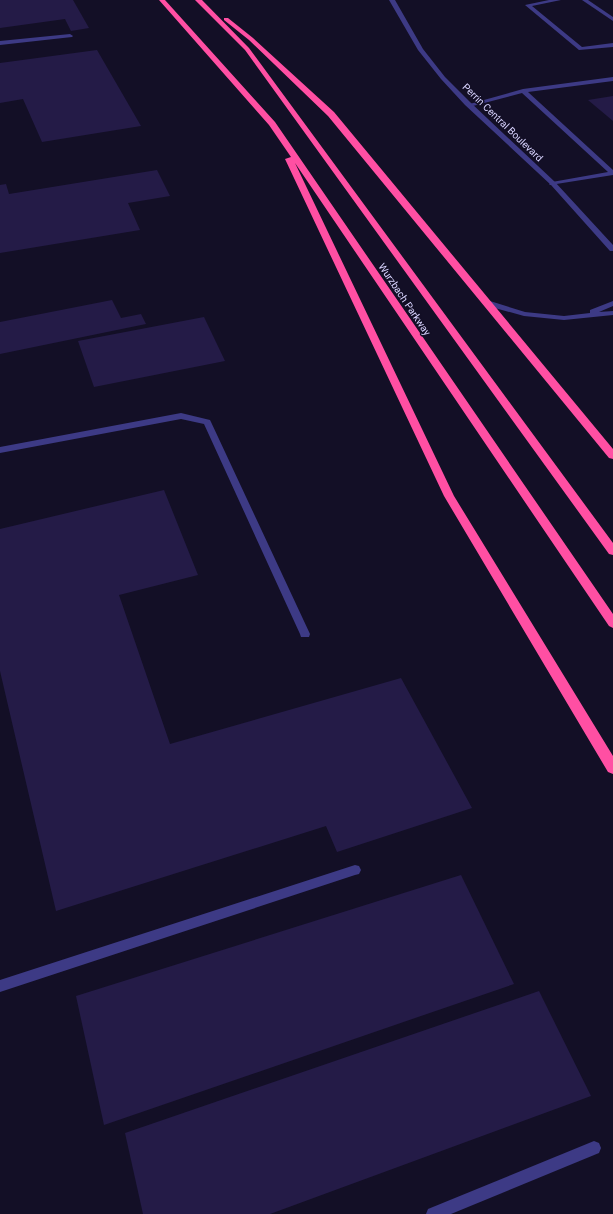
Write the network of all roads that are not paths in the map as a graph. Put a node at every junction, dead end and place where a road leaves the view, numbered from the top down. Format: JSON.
{"nodes":[{"id":1,"x":162,"y":0,"type":"edge"},
{"id":2,"x":198,"y":0,"type":"edge"},
{"id":3,"x":203,"y":0,"type":"edge"},
{"id":4,"x":392,"y":0,"type":"edge"},
{"id":5,"x":558,"y":0,"type":"edge"},
{"id":6,"x":585,"y":0,"type":"edge"},
{"id":7,"x":613,"y":19,"type":"edge"},
{"id":8,"x":70,"y":36,"type":"dead end"},
{"id":9,"x":0,"y":44,"type":"edge"},
{"id":10,"x":613,"y":44,"type":"edge"},
{"id":11,"x":613,"y":79,"type":"edge"},
{"id":12,"x":523,"y":91,"type":"junction"},
{"id":13,"x":470,"y":105,"type":"junction"},
{"id":14,"x":272,"y":124,"type":"junction"},
{"id":15,"x":613,"y":173,"type":"edge"},
{"id":16,"x":552,"y":184,"type":"junction"},
{"id":17,"x":613,"y":249,"type":"edge"},
{"id":18,"x":613,"y":302,"type":"edge"},
{"id":19,"x":487,"y":303,"type":"junction"},
{"id":20,"x":613,"y":313,"type":"edge"},
{"id":21,"x":587,"y":316,"type":"junction"},
{"id":22,"x":0,"y":450,"type":"edge"},
{"id":23,"x":613,"y":456,"type":"edge"},
{"id":24,"x":613,"y":551,"type":"edge"},
{"id":25,"x":613,"y":623,"type":"edge"},
{"id":26,"x":305,"y":634,"type":"dead end"},
{"id":27,"x":613,"y":768,"type":"edge"},
{"id":28,"x":355,"y":870,"type":"dead end"},
{"id":29,"x":0,"y":986,"type":"edge"},
{"id":30,"x":594,"y":1148,"type":"dead end"},
{"id":31,"x":433,"y":1214,"type":"edge"}],
"edges":[{"from":1,"to":14,"type":"highway","name":"Wurzbach Parkway"},
{"from":2,"to":24,"type":"highway","name":"Wurzbach Parkway"},
{"from":3,"to":19,"type":"highway"},
{"from":4,"to":13,"type":"street","name":"Perrin Central Boulevard"},
{"from":5,"to":10,"type":"street"},
{"from":6,"to":7,"type":"street"},
{"from":8,"to":9,"type":"street"},
{"from":11,"to":12,"type":"street"},
{"from":12,"to":13,"type":"street"},
{"from":12,"to":15,"type":"street"},
{"from":13,"to":16,"type":"street","name":"Perrin Central Boulevard"},
{"from":14,"to":25,"type":"highway","name":"Wurzbach Parkway"},
{"from":14,"to":27,"type":"highway"},
{"from":15,"to":16,"type":"street"},
{"from":16,"to":17,"type":"street","name":"Perrin Central Boulevard"},
{"from":18,"to":21,"type":"street"},
{"from":19,"to":21,"type":"street"},
{"from":19,"to":23,"type":"highway"},
{"from":20,"to":21,"type":"street"},
{"from":22,"to":26,"type":"street"},
{"from":28,"to":29,"type":"street"},
{"from":30,"to":31,"type":"street"}]}
